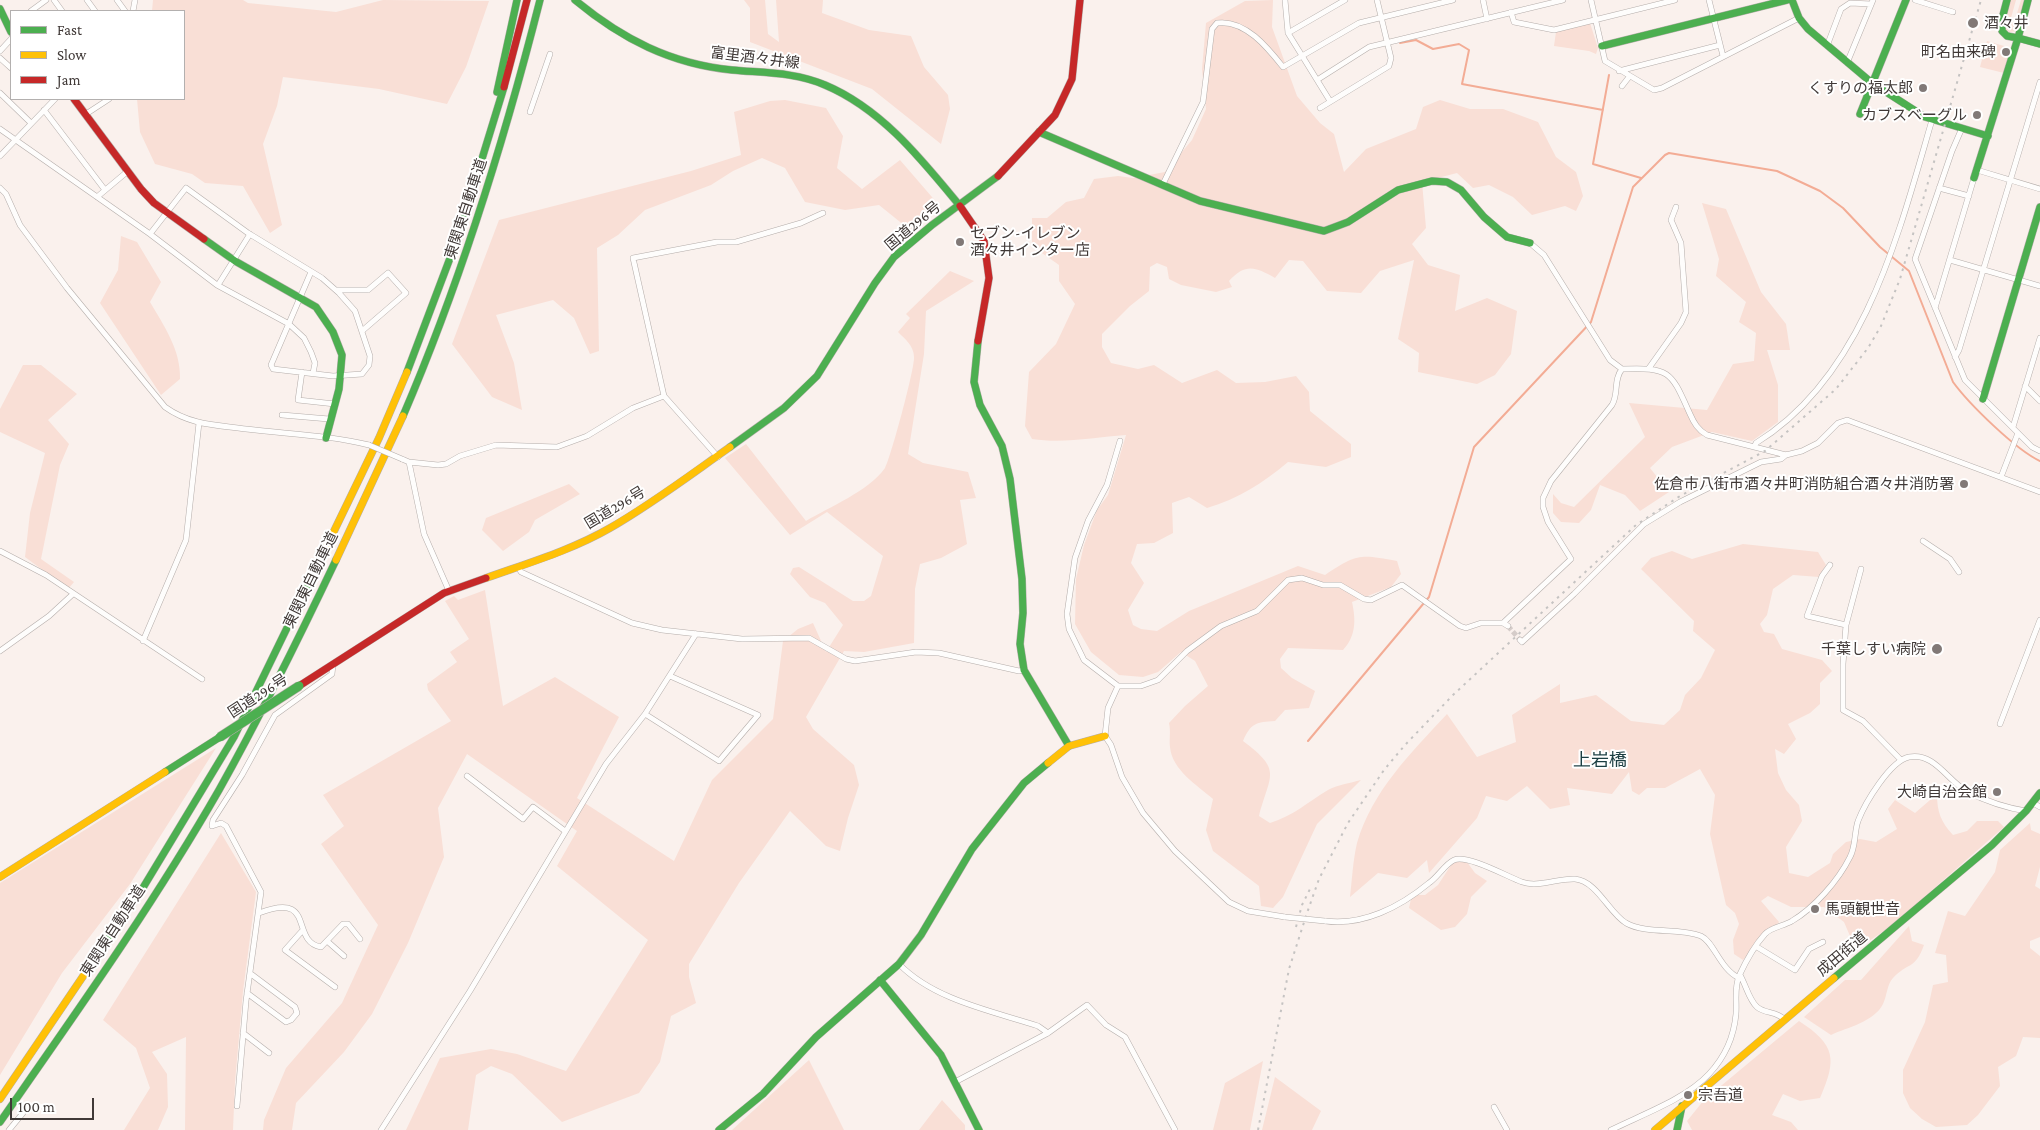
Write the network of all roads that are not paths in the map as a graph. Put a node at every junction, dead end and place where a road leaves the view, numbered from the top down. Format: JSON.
{"nodes":[{"id":1,"x":46,"y":0,"type":"edge"},
{"id":2,"x":517,"y":0,"type":"edge"},
{"id":3,"x":527,"y":0,"type":"edge"},
{"id":4,"x":540,"y":0,"type":"edge"},
{"id":5,"x":547,"y":0,"type":"edge"},
{"id":6,"x":575,"y":0,"type":"edge"},
{"id":7,"x":1080,"y":0,"type":"edge"},
{"id":8,"x":1285,"y":0,"type":"edge"},
{"id":9,"x":1345,"y":0,"type":"edge"},
{"id":10,"x":1377,"y":0,"type":"edge"},
{"id":11,"x":1453,"y":0,"type":"edge"},
{"id":12,"x":1483,"y":0,"type":"edge"},
{"id":13,"x":1563,"y":0,"type":"edge"},
{"id":14,"x":1591,"y":0,"type":"edge"},
{"id":15,"x":1675,"y":0,"type":"edge"},
{"id":16,"x":1709,"y":0,"type":"edge"},
{"id":17,"x":1787,"y":0,"type":"edge"},
{"id":18,"x":1792,"y":0,"type":"edge"},
{"id":19,"x":1906,"y":0,"type":"edge"},
{"id":20,"x":1915,"y":0,"type":"edge"},
{"id":21,"x":2007,"y":0,"type":"edge"},
{"id":22,"x":2028,"y":0,"type":"edge"},
{"id":23,"x":1872,"y":2,"type":"edge"},
{"id":24,"x":0,"y":9,"type":"edge"},
{"id":25,"x":32,"y":10,"type":"edge"},
{"id":26,"x":1511,"y":12,"type":"junction"},
{"id":27,"x":1953,"y":12,"type":"dead end"},
{"id":28,"x":1381,"y":17,"type":"junction"},
{"id":29,"x":1714,"y":18,"type":"junction"},
{"id":30,"x":1798,"y":18,"type":"junction"},
{"id":31,"x":1487,"y":19,"type":"junction"},
{"id":32,"x":1596,"y":20,"type":"junction"},
{"id":33,"x":10,"y":28,"type":"edge"},
{"id":34,"x":1288,"y":33,"type":"junction"},
{"id":35,"x":2018,"y":38,"type":"junction"},
{"id":36,"x":10,"y":40,"type":"edge"},
{"id":37,"x":1388,"y":43,"type":"junction"},
{"id":38,"x":2040,"y":44,"type":"edge"},
{"id":39,"x":1720,"y":45,"type":"junction"},
{"id":40,"x":1602,"y":46,"type":"junction"},
{"id":41,"x":1827,"y":46,"type":"junction"},
{"id":42,"x":0,"y":51,"type":"edge"},
{"id":43,"x":550,"y":54,"type":"dead end"},
{"id":44,"x":1303,"y":56,"type":"junction"},
{"id":45,"x":1723,"y":56,"type":"junction"},
{"id":46,"x":0,"y":58,"type":"edge"},
{"id":47,"x":1847,"y":63,"type":"junction"},
{"id":48,"x":10,"y":67,"type":"edge"},
{"id":49,"x":1619,"y":71,"type":"junction"},
{"id":50,"x":522,"y":72,"type":"junction"},
{"id":51,"x":1629,"y":77,"type":"junction"},
{"id":52,"x":1317,"y":80,"type":"junction"},
{"id":53,"x":2040,"y":82,"type":"edge"},
{"id":54,"x":1872,"y":83,"type":"junction"},
{"id":55,"x":1622,"y":86,"type":"dead end"},
{"id":56,"x":0,"y":93,"type":"edge"},
{"id":57,"x":46,"y":100,"type":"edge"},
{"id":58,"x":54,"y":100,"type":"edge"},
{"id":59,"x":75,"y":100,"type":"edge"},
{"id":60,"x":107,"y":100,"type":"edge"},
{"id":61,"x":1330,"y":102,"type":"junction"},
{"id":62,"x":50,"y":104,"type":"junction"},
{"id":63,"x":1320,"y":108,"type":"dead end"},
{"id":64,"x":44,"y":110,"type":"junction"},
{"id":65,"x":530,"y":112,"type":"dead end"},
{"id":66,"x":86,"y":114,"type":"junction"},
{"id":67,"x":1860,"y":114,"type":"dead end"},
{"id":68,"x":1932,"y":120,"type":"junction"},
{"id":69,"x":31,"y":123,"type":"junction"},
{"id":70,"x":1962,"y":128,"type":"junction"},
{"id":71,"x":0,"y":129,"type":"edge"},
{"id":72,"x":1039,"y":132,"type":"junction"},
{"id":73,"x":1988,"y":136,"type":"junction"},
{"id":74,"x":15,"y":140,"type":"junction"},
{"id":75,"x":0,"y":156,"type":"edge"},
{"id":76,"x":483,"y":161,"type":"junction"},
{"id":77,"x":128,"y":171,"type":"junction"},
{"id":78,"x":1976,"y":174,"type":"junction"},
{"id":79,"x":2011,"y":180,"type":"junction"},
{"id":80,"x":1163,"y":184,"type":"junction"},
{"id":81,"x":0,"y":188,"type":"edge"},
{"id":82,"x":1939,"y":188,"type":"junction"},
{"id":83,"x":2040,"y":189,"type":"edge"},
{"id":84,"x":105,"y":190,"type":"junction"},
{"id":85,"x":1969,"y":196,"type":"junction"},
{"id":86,"x":97,"y":197,"type":"junction"},
{"id":87,"x":960,"y":206,"type":"junction"},
{"id":88,"x":1676,"y":206,"type":"dead end"},
{"id":89,"x":2040,"y":207,"type":"edge"},
{"id":90,"x":166,"y":212,"type":"junction"},
{"id":91,"x":823,"y":213,"type":"dead end"},
{"id":92,"x":150,"y":234,"type":"junction"},
{"id":93,"x":250,"y":234,"type":"junction"},
{"id":94,"x":1530,"y":243,"type":"joint"},
{"id":95,"x":1950,"y":260,"type":"junction"},
{"id":96,"x":235,"y":261,"type":"junction"},
{"id":97,"x":1984,"y":270,"type":"junction"},
{"id":98,"x":311,"y":272,"type":"junction"},
{"id":99,"x":2019,"y":280,"type":"junction"},
{"id":100,"x":218,"y":285,"type":"junction"},
{"id":101,"x":2040,"y":286,"type":"edge"},
{"id":102,"x":336,"y":290,"type":"junction"},
{"id":103,"x":301,"y":297,"type":"junction"},
{"id":104,"x":1936,"y":308,"type":"junction"},
{"id":105,"x":290,"y":324,"type":"junction"},
{"id":106,"x":362,"y":331,"type":"junction"},
{"id":107,"x":2040,"y":338,"type":"edge"},
{"id":108,"x":1955,"y":357,"type":"junction"},
{"id":109,"x":1649,"y":368,"type":"junction"},
{"id":110,"x":1622,"y":370,"type":"junction"},
{"id":111,"x":302,"y":372,"type":"junction"},
{"id":112,"x":313,"y":373,"type":"junction"},
{"id":113,"x":341,"y":376,"type":"junction"},
{"id":114,"x":2025,"y":386,"type":"junction"},
{"id":115,"x":664,"y":396,"type":"junction"},
{"id":116,"x":1983,"y":399,"type":"junction"},
{"id":117,"x":2040,"y":401,"type":"edge"},
{"id":118,"x":334,"y":404,"type":"junction"},
{"id":119,"x":282,"y":415,"type":"dead end"},
{"id":120,"x":330,"y":419,"type":"junction"},
{"id":121,"x":199,"y":424,"type":"junction"},
{"id":122,"x":2013,"y":427,"type":"junction"},
{"id":123,"x":2018,"y":433,"type":"junction"},
{"id":124,"x":326,"y":438,"type":"junction"},
{"id":125,"x":1120,"y":441,"type":"dead end"},
{"id":126,"x":1754,"y":447,"type":"junction"},
{"id":127,"x":2040,"y":451,"type":"edge"},
{"id":128,"x":1786,"y":454,"type":"junction"},
{"id":129,"x":718,"y":457,"type":"junction"},
{"id":130,"x":409,"y":462,"type":"junction"},
{"id":131,"x":2001,"y":477,"type":"junction"},
{"id":132,"x":2040,"y":492,"type":"edge"},
{"id":133,"x":1922,"y":541,"type":"dead end"},
{"id":134,"x":0,"y":551,"type":"edge"},
{"id":135,"x":518,"y":566,"type":"junction"},
{"id":136,"x":1830,"y":566,"type":"dead end"},
{"id":137,"x":1861,"y":569,"type":"dead end"},
{"id":138,"x":1959,"y":572,"type":"dead end"},
{"id":139,"x":449,"y":590,"type":"junction"},
{"id":140,"x":73,"y":594,"type":"junction"},
{"id":141,"x":2040,"y":620,"type":"edge"},
{"id":142,"x":1846,"y":625,"type":"junction"},
{"id":143,"x":696,"y":634,"type":"junction"},
{"id":144,"x":1520,"y":640,"type":"dead end"},
{"id":145,"x":143,"y":641,"type":"junction"},
{"id":146,"x":0,"y":651,"type":"edge"},
{"id":147,"x":333,"y":665,"type":"junction"},
{"id":148,"x":1024,"y":670,"type":"junction"},
{"id":149,"x":670,"y":676,"type":"junction"},
{"id":150,"x":202,"y":678,"type":"dead end"},
{"id":151,"x":1118,"y":686,"type":"junction"},
{"id":152,"x":645,"y":714,"type":"junction"},
{"id":153,"x":2000,"y":724,"type":"dead end"},
{"id":154,"x":1105,"y":736,"type":"junction"},
{"id":155,"x":1069,"y":746,"type":"junction"},
{"id":156,"x":1901,"y":760,"type":"junction"},
{"id":157,"x":467,"y":776,"type":"dead end"},
{"id":158,"x":2040,"y":793,"type":"edge"},
{"id":159,"x":2036,"y":805,"type":"edge"},
{"id":160,"x":2026,"y":811,"type":"junction"},
{"id":161,"x":565,"y":831,"type":"junction"},
{"id":162,"x":0,"y":877,"type":"edge"},
{"id":163,"x":259,"y":912,"type":"junction"},
{"id":164,"x":303,"y":930,"type":"junction"},
{"id":165,"x":360,"y":939,"type":"dead end"},
{"id":166,"x":327,"y":941,"type":"junction"},
{"id":167,"x":1823,"y":942,"type":"dead end"},
{"id":168,"x":1757,"y":947,"type":"junction"},
{"id":169,"x":344,"y":956,"type":"dead end"},
{"id":170,"x":899,"y":964,"type":"junction"},
{"id":171,"x":250,"y":974,"type":"junction"},
{"id":172,"x":1739,"y":976,"type":"junction"},
{"id":173,"x":880,"y":980,"type":"junction"},
{"id":174,"x":335,"y":987,"type":"dead end"},
{"id":175,"x":247,"y":993,"type":"junction"},
{"id":176,"x":1785,"y":1020,"type":"junction"},
{"id":177,"x":243,"y":1033,"type":"junction"},
{"id":178,"x":1048,"y":1033,"type":"junction"},
{"id":179,"x":269,"y":1053,"type":"dead end"},
{"id":180,"x":955,"y":1082,"type":"junction"},
{"id":181,"x":1692,"y":1094,"type":"junction"},
{"id":182,"x":0,"y":1100,"type":"edge"},
{"id":183,"x":237,"y":1106,"type":"dead end"},
{"id":184,"x":1682,"y":1106,"type":"junction"},
{"id":185,"x":1494,"y":1107,"type":"dead end"},
{"id":186,"x":23,"y":1113,"type":"dead end"},
{"id":187,"x":0,"y":1122,"type":"edge"},
{"id":188,"x":9,"y":1130,"type":"edge"},
{"id":189,"x":381,"y":1130,"type":"edge"},
{"id":190,"x":719,"y":1130,"type":"edge"},
{"id":191,"x":979,"y":1130,"type":"edge"},
{"id":192,"x":1175,"y":1130,"type":"edge"},
{"id":193,"x":1507,"y":1130,"type":"edge"},
{"id":194,"x":1610,"y":1130,"type":"edge"},
{"id":195,"x":1655,"y":1130,"type":"edge"},
{"id":196,"x":1677,"y":1130,"type":"edge"}],
"edges":[{"from":1,"to":25,"type":"street"},
{"from":2,"to":76,"type":"main road"},
{"from":3,"to":76,"type":"main road","name":"東関東自動車道"},
{"from":4,"to":50,"type":"main road","name":"東関東自動車道"},
{"from":5,"to":50,"type":"main road"},
{"from":6,"to":87,"type":"main road","name":"富里酒々井線"},
{"from":7,"to":72,"type":"main road","name":"国道296号"},
{"from":8,"to":34,"type":"street"},
{"from":9,"to":34,"type":"street"},
{"from":10,"to":28,"type":"street"},
{"from":11,"to":28,"type":"street"},
{"from":12,"to":31,"type":"street"},
{"from":13,"to":26,"type":"street"},
{"from":14,"to":32,"type":"street"},
{"from":15,"to":32,"type":"street"},
{"from":16,"to":29,"type":"street"},
{"from":17,"to":29,"type":"main road"},
{"from":18,"to":30,"type":"main road"},
{"from":19,"to":54,"type":"main road"},
{"from":20,"to":27,"type":"street"},
{"from":21,"to":35,"type":"main road"},
{"from":22,"to":35,"type":"main road"},
{"from":23,"to":41,"type":"street"},
{"from":23,"to":47,"type":"street"},
{"from":24,"to":33,"type":"main road"},
{"from":26,"to":31,"type":"street"},
{"from":26,"to":32,"type":"street"},
{"from":28,"to":37,"type":"street"},
{"from":28,"to":44,"type":"street"},
{"from":29,"to":39,"type":"street"},
{"from":29,"to":40,"type":"main road"},
{"from":30,"to":41,"type":"main road"},
{"from":30,"to":45,"type":"street"},
{"from":31,"to":37,"type":"street"},
{"from":32,"to":40,"type":"street"},
{"from":34,"to":44,"type":"street"},
{"from":35,"to":38,"type":"main road"},
{"from":35,"to":73,"type":"main road"},
{"from":36,"to":42,"type":"street"},
{"from":37,"to":52,"type":"street"},
{"from":37,"to":61,"type":"street"},
{"from":39,"to":45,"type":"street"},
{"from":39,"to":49,"type":"street"},
{"from":40,"to":49,"type":"street"},
{"from":41,"to":47,"type":"main road"},
{"from":43,"to":65,"type":"street"},
{"from":44,"to":52,"type":"street"},
{"from":44,"to":80,"type":"street"},
{"from":45,"to":51,"type":"street"},
{"from":46,"to":48,"type":"street"},
{"from":47,"to":54,"type":"main road"},
{"from":49,"to":51,"type":"street"},
{"from":50,"to":187,"type":"main road","name":"東関東自動車道"},
{"from":51,"to":55,"type":"street"},
{"from":52,"to":61,"type":"street"},
{"from":53,"to":79,"type":"street"},
{"from":54,"to":67,"type":"main road"},
{"from":54,"to":68,"type":"main road"},
{"from":56,"to":69,"type":"street"},
{"from":57,"to":62,"type":"street"},
{"from":58,"to":62,"type":"street"},
{"from":59,"to":66,"type":"main road"},
{"from":60,"to":66,"type":"street"},
{"from":61,"to":63,"type":"street"},
{"from":62,"to":64,"type":"street"},
{"from":64,"to":69,"type":"street"},
{"from":64,"to":84,"type":"street"},
{"from":66,"to":77,"type":"main road"},
{"from":68,"to":70,"type":"main road"},
{"from":68,"to":126,"type":"street"},
{"from":69,"to":74,"type":"street"},
{"from":70,"to":73,"type":"main road"},
{"from":70,"to":82,"type":"street"},
{"from":71,"to":74,"type":"street"},
{"from":72,"to":80,"type":"main road"},
{"from":72,"to":87,"type":"main road","name":"国道296号"},
{"from":73,"to":78,"type":"main road"},
{"from":74,"to":75,"type":"street"},
{"from":74,"to":86,"type":"street"},
{"from":76,"to":182,"type":"main road","name":"東関東自動車道"},
{"from":77,"to":84,"type":"street"},
{"from":77,"to":90,"type":"main road"},
{"from":78,"to":79,"type":"street"},
{"from":78,"to":85,"type":"street"},
{"from":79,"to":83,"type":"street"},
{"from":79,"to":97,"type":"street"},
{"from":80,"to":94,"type":"main road"},
{"from":81,"to":121,"type":"street"},
{"from":82,"to":85,"type":"street"},
{"from":82,"to":104,"type":"street"},
{"from":84,"to":86,"type":"street"},
{"from":85,"to":95,"type":"street"},
{"from":86,"to":92,"type":"street"},
{"from":87,"to":129,"type":"main road","name":"国道296号"},
{"from":87,"to":148,"type":"main road","name":"富里酒々井線"},
{"from":88,"to":109,"type":"street"},
{"from":89,"to":99,"type":"main road"},
{"from":90,"to":92,"type":"street"},
{"from":90,"to":93,"type":"street"},
{"from":90,"to":96,"type":"main road"},
{"from":91,"to":115,"type":"street"},
{"from":92,"to":100,"type":"street"},
{"from":93,"to":96,"type":"street"},
{"from":93,"to":98,"type":"street"},
{"from":94,"to":110,"type":"street"},
{"from":95,"to":97,"type":"street"},
{"from":95,"to":104,"type":"street"},
{"from":96,"to":100,"type":"street"},
{"from":96,"to":103,"type":"main road"},
{"from":97,"to":99,"type":"street"},
{"from":97,"to":108,"type":"street"},
{"from":98,"to":102,"type":"street"},
{"from":98,"to":103,"type":"street"},
{"from":99,"to":101,"type":"street"},
{"from":99,"to":116,"type":"main road"},
{"from":100,"to":105,"type":"street"},
{"from":102,"to":106,"type":"street"},
{"from":102,"to":106,"type":"street"},
{"from":103,"to":105,"type":"street"},
{"from":103,"to":113,"type":"main road"},
{"from":104,"to":108,"type":"street"},
{"from":105,"to":111,"type":"street"},
{"from":105,"to":112,"type":"street"},
{"from":106,"to":113,"type":"street"},
{"from":107,"to":114,"type":"street"},
{"from":108,"to":116,"type":"street"},
{"from":109,"to":110,"type":"street"},
{"from":109,"to":126,"type":"street"},
{"from":110,"to":151,"type":"street"},
{"from":111,"to":112,"type":"street"},
{"from":111,"to":118,"type":"street"},
{"from":112,"to":113,"type":"street"},
{"from":113,"to":118,"type":"main road"},
{"from":114,"to":117,"type":"street"},
{"from":114,"to":122,"type":"street"},
{"from":115,"to":129,"type":"street"},
{"from":115,"to":130,"type":"street"},
{"from":116,"to":122,"type":"street"},
{"from":118,"to":120,"type":"main road"},
{"from":119,"to":120,"type":"street"},
{"from":120,"to":124,"type":"main road"},
{"from":121,"to":124,"type":"street"},
{"from":121,"to":145,"type":"street"},
{"from":122,"to":123,"type":"street"},
{"from":123,"to":127,"type":"street"},
{"from":123,"to":131,"type":"street"},
{"from":124,"to":130,"type":"street","bridge":true},
{"from":125,"to":151,"type":"street"},
{"from":126,"to":128,"type":"street"},
{"from":128,"to":131,"type":"street"},
{"from":128,"to":144,"type":"street"},
{"from":129,"to":135,"type":"main road","name":"国道296号"},
{"from":130,"to":139,"type":"street"},
{"from":131,"to":132,"type":"street"},
{"from":133,"to":138,"type":"street"},
{"from":134,"to":140,"type":"street"},
{"from":135,"to":139,"type":"main road","name":"国道296号"},
{"from":135,"to":143,"type":"street"},
{"from":136,"to":142,"type":"street"},
{"from":137,"to":142,"type":"street"},
{"from":139,"to":147,"type":"main road","name":"国道296号"},
{"from":140,"to":145,"type":"street"},
{"from":140,"to":146,"type":"street"},
{"from":141,"to":153,"type":"street"},
{"from":142,"to":156,"type":"street"},
{"from":143,"to":148,"type":"street"},
{"from":143,"to":149,"type":"street"},
{"from":145,"to":150,"type":"street"},
{"from":147,"to":162,"type":"main road","name":"国道296号","bridge":true},
{"from":147,"to":163,"type":"street"},
{"from":148,"to":155,"type":"main road"},
{"from":149,"to":152,"type":"street"},
{"from":149,"to":152,"type":"street"},
{"from":151,"to":154,"type":"street"},
{"from":152,"to":161,"type":"street"},
{"from":154,"to":155,"type":"main road"},
{"from":154,"to":172,"type":"street","bridge":true},
{"from":155,"to":170,"type":"main road"},
{"from":156,"to":160,"type":"street"},
{"from":156,"to":168,"type":"street"},
{"from":157,"to":161,"type":"street"},
{"from":158,"to":159,"type":"main road","name":"成田街道"},
{"from":159,"to":160,"type":"main road","name":"成田街道"},
{"from":160,"to":176,"type":"main road","name":"成田街道"},
{"from":161,"to":189,"type":"street"},
{"from":163,"to":164,"type":"street"},
{"from":163,"to":171,"type":"street"},
{"from":164,"to":166,"type":"street"},
{"from":164,"to":174,"type":"street"},
{"from":165,"to":166,"type":"street"},
{"from":166,"to":169,"type":"street"},
{"from":167,"to":168,"type":"street"},
{"from":168,"to":172,"type":"street"},
{"from":170,"to":173,"type":"main road"},
{"from":170,"to":178,"type":"street"},
{"from":171,"to":175,"type":"street"},
{"from":171,"to":175,"type":"street"},
{"from":172,"to":176,"type":"street"},
{"from":172,"to":181,"type":"street"},
{"from":173,"to":180,"type":"main road"},
{"from":173,"to":190,"type":"main road"},
{"from":175,"to":177,"type":"street"},
{"from":176,"to":181,"type":"main road","name":"成田街道"},
{"from":177,"to":179,"type":"street"},
{"from":177,"to":183,"type":"street"},
{"from":178,"to":180,"type":"street"},
{"from":178,"to":192,"type":"street"},
{"from":180,"to":191,"type":"main road"},
{"from":181,"to":184,"type":"main road","name":"成田街道"},
{"from":181,"to":194,"type":"street"},
{"from":184,"to":195,"type":"main road","name":"成田街道"},
{"from":184,"to":196,"type":"main road"},
{"from":185,"to":193,"type":"street"},
{"from":186,"to":188,"type":"street"}]}
